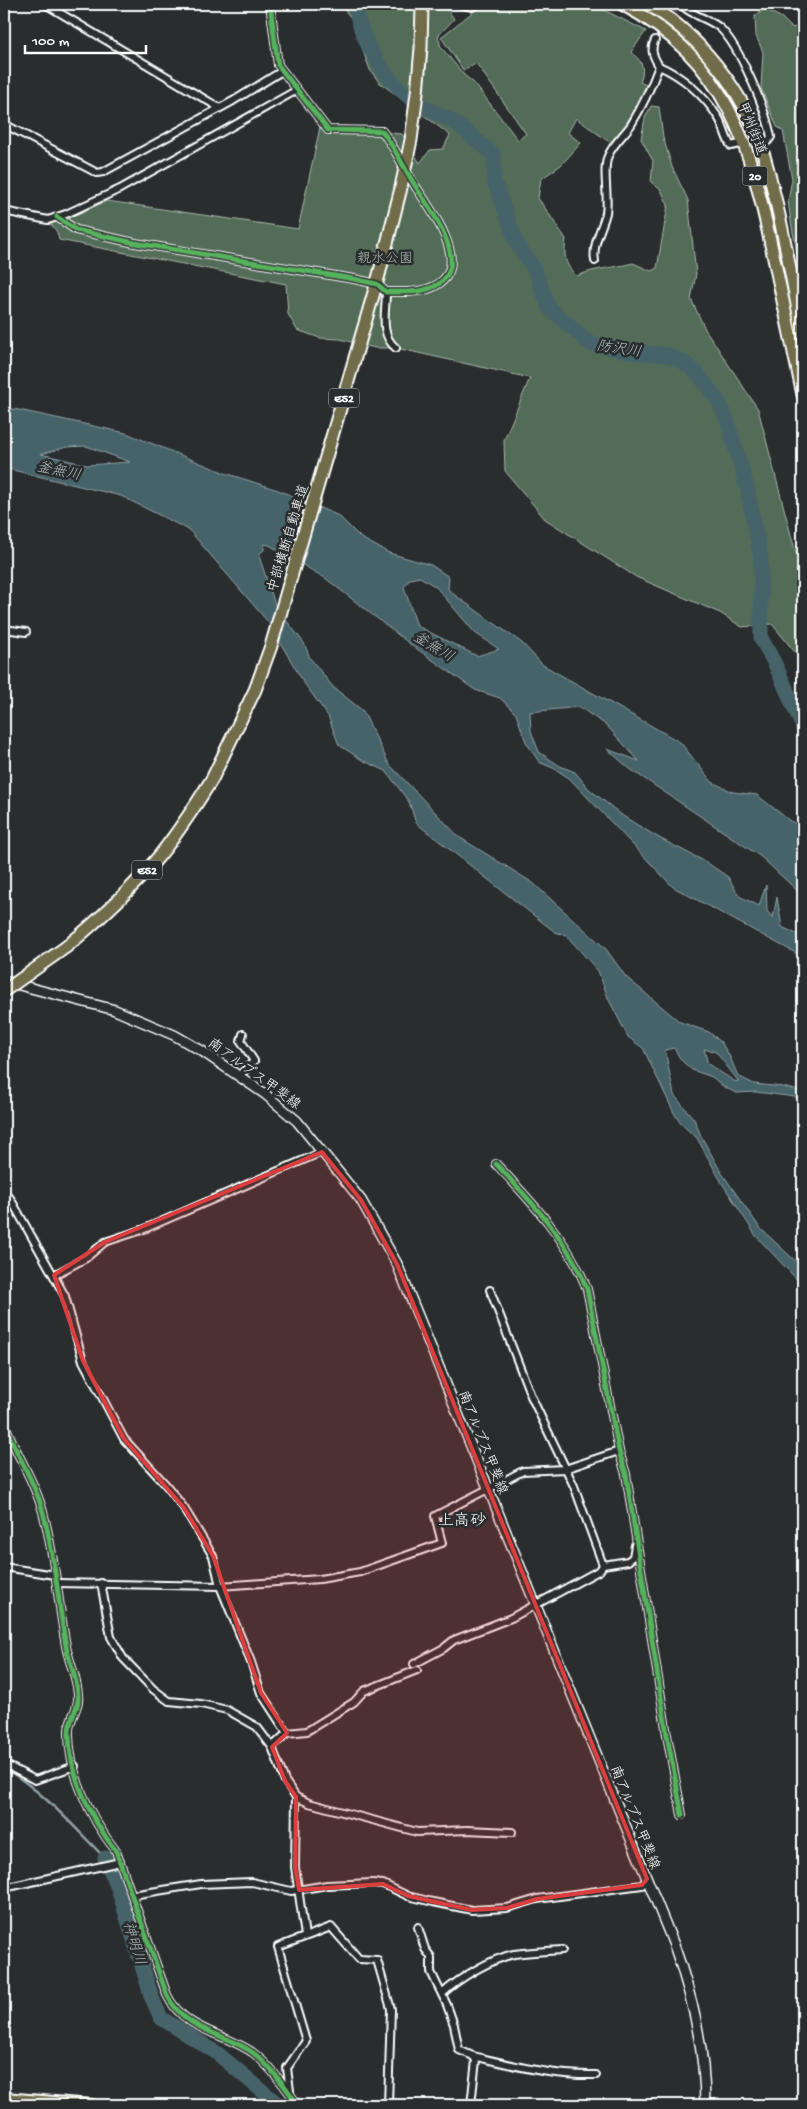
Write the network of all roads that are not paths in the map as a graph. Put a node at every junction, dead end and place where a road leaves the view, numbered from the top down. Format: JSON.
{"nodes":[{"id":1,"x":45,"y":4,"type":"edge"},
{"id":2,"x":270,"y":4,"type":"edge"},
{"id":3,"x":422,"y":4,"type":"edge"},
{"id":4,"x":459,"y":4,"type":"edge"},
{"id":5,"x":477,"y":4,"type":"edge"},
{"id":6,"x":622,"y":4,"type":"edge"},
{"id":7,"x":648,"y":4,"type":"edge"},
{"id":8,"x":680,"y":6,"type":"edge"},
{"id":9,"x":655,"y":40,"type":"dead end"},
{"id":10,"x":659,"y":66,"type":"junction"},
{"id":11,"x":282,"y":70,"type":"junction"},
{"id":12,"x":297,"y":90,"type":"junction"},
{"id":13,"x":218,"y":107,"type":"junction"},
{"id":14,"x":4,"y":124,"type":"edge"},
{"id":15,"x":745,"y":143,"type":"junction"},
{"id":16,"x":760,"y":145,"type":"junction"},
{"id":17,"x":4,"y":211,"type":"edge"},
{"id":18,"x":57,"y":217,"type":"junction"},
{"id":19,"x":596,"y":261,"type":"dead end"},
{"id":20,"x":386,"y":292,"type":"junction"},
{"id":21,"x":803,"y":335,"type":"edge"},
{"id":22,"x":396,"y":348,"type":"dead end"},
{"id":23,"x":803,"y":395,"type":"edge"},
{"id":24,"x":4,"y":629,"type":"edge"},
{"id":25,"x":26,"y":632,"type":"dead end"},
{"id":26,"x":4,"y":981,"type":"edge"},
{"id":27,"x":4,"y":991,"type":"edge"},
{"id":28,"x":243,"y":1034,"type":"dead end"},
{"id":29,"x":239,"y":1076,"type":"junction"},
{"id":30,"x":322,"y":1152,"type":"junction"},
{"id":31,"x":496,"y":1164,"type":"dead end"},
{"id":32,"x":4,"y":1195,"type":"edge"},
{"id":33,"x":54,"y":1275,"type":"junction"},
{"id":34,"x":490,"y":1290,"type":"dead end"},
{"id":35,"x":4,"y":1422,"type":"edge"},
{"id":36,"x":619,"y":1451,"type":"junction"},
{"id":37,"x":565,"y":1469,"type":"junction"},
{"id":38,"x":489,"y":1490,"type":"junction"},
{"id":39,"x":632,"y":1514,"type":"junction"},
{"id":40,"x":603,"y":1565,"type":"junction"},
{"id":41,"x":4,"y":1567,"type":"edge"},
{"id":42,"x":55,"y":1575,"type":"junction"},
{"id":43,"x":57,"y":1583,"type":"junction"},
{"id":44,"x":101,"y":1583,"type":"junction"},
{"id":45,"x":220,"y":1586,"type":"junction"},
{"id":46,"x":536,"y":1605,"type":"junction"},
{"id":47,"x":287,"y":1733,"type":"junction"},
{"id":48,"x":272,"y":1746,"type":"junction"},
{"id":49,"x":4,"y":1764,"type":"edge"},
{"id":50,"x":75,"y":1766,"type":"junction"},
{"id":51,"x":296,"y":1797,"type":"junction"},
{"id":52,"x":682,"y":1815,"type":"dead end"},
{"id":53,"x":512,"y":1832,"type":"dead end"},
{"id":54,"x":119,"y":1862,"type":"junction"},
{"id":55,"x":647,"y":1879,"type":"junction"},
{"id":56,"x":4,"y":1888,"type":"edge"},
{"id":57,"x":299,"y":1890,"type":"junction"},
{"id":58,"x":132,"y":1894,"type":"junction"},
{"id":59,"x":418,"y":1927,"type":"dead end"},
{"id":60,"x":305,"y":1936,"type":"junction"},
{"id":61,"x":562,"y":1950,"type":"dead end"},
{"id":62,"x":442,"y":1994,"type":"junction"},
{"id":63,"x":474,"y":2056,"type":"junction"},
{"id":64,"x":596,"y":2075,"type":"dead end"},
{"id":65,"x":290,"y":2092,"type":"junction"},
{"id":66,"x":4,"y":2098,"type":"edge"},
{"id":67,"x":65,"y":2104,"type":"edge"},
{"id":68,"x":92,"y":2105,"type":"edge"},
{"id":69,"x":297,"y":2105,"type":"edge"},
{"id":70,"x":388,"y":2105,"type":"edge"},
{"id":71,"x":471,"y":2105,"type":"edge"},
{"id":72,"x":705,"y":2105,"type":"edge"}],
"edges":[{"from":1,"to":13,"type":"street"},
{"from":2,"to":11,"type":"street"},
{"from":3,"to":27,"type":"highway","name":"中部横断自動車道","number":"E52","bridge":true},
{"from":4,"to":5,"type":"street"},
{"from":6,"to":15,"type":"highway","name":"甲州街道","number":"20"},
{"from":7,"to":16,"type":"highway","name":"甲州街道","number":"20"},
{"from":8,"to":16,"type":"street"},
{"from":9,"to":10,"type":"street"},
{"from":10,"to":15,"type":"street"},
{"from":10,"to":19,"type":"street"},
{"from":11,"to":12,"type":"street"},
{"from":11,"to":13,"type":"street"},
{"from":12,"to":18,"type":"street"},
{"from":12,"to":20,"type":"street"},
{"from":13,"to":14,"type":"street"},
{"from":15,"to":23,"type":"highway","name":"甲州街道","number":"20"},
{"from":16,"to":21,"type":"highway","name":"甲州街道","number":"20"},
{"from":17,"to":18,"type":"street"},
{"from":18,"to":20,"type":"street"},
{"from":20,"to":22,"type":"street"},
{"from":24,"to":25,"type":"street"},
{"from":26,"to":29,"type":"main road","name":"南アルプス甲斐線"},
{"from":28,"to":29,"type":"street"},
{"from":29,"to":30,"type":"main road","name":"南アルプス甲斐線"},
{"from":30,"to":33,"type":"street"},
{"from":30,"to":38,"type":"main road","name":"南アルプス甲斐線"},
{"from":31,"to":36,"type":"street"},
{"from":32,"to":33,"type":"street"},
{"from":33,"to":45,"type":"street"},
{"from":34,"to":37,"type":"street"},
{"from":35,"to":42,"type":"street"},
{"from":36,"to":37,"type":"street"},
{"from":36,"to":39,"type":"street"},
{"from":37,"to":38,"type":"street"},
{"from":37,"to":40,"type":"street"},
{"from":38,"to":45,"type":"street"},
{"from":38,"to":46,"type":"main road","name":"南アルプス甲斐線"},
{"from":39,"to":40,"type":"street"},
{"from":39,"to":52,"type":"street"},
{"from":40,"to":46,"type":"street"},
{"from":41,"to":42,"type":"street"},
{"from":42,"to":43,"type":"street"},
{"from":43,"to":44,"type":"street"},
{"from":43,"to":50,"type":"street"},
{"from":44,"to":45,"type":"street"},
{"from":44,"to":48,"type":"street"},
{"from":45,"to":47,"type":"street"},
{"from":46,"to":47,"type":"street"},
{"from":46,"to":55,"type":"main road","name":"南アルプス甲斐線"},
{"from":47,"to":48,"type":"street"},
{"from":48,"to":51,"type":"street"},
{"from":49,"to":50,"type":"street"},
{"from":50,"to":54,"type":"street"},
{"from":51,"to":53,"type":"street"},
{"from":51,"to":57,"type":"street"},
{"from":54,"to":56,"type":"street"},
{"from":54,"to":58,"type":"street"},
{"from":55,"to":57,"type":"street"},
{"from":55,"to":72,"type":"main road","name":"南アルプス甲斐線"},
{"from":57,"to":58,"type":"street"},
{"from":57,"to":60,"type":"street"},
{"from":58,"to":65,"type":"street"},
{"from":59,"to":62,"type":"street"},
{"from":60,"to":65,"type":"street"},
{"from":60,"to":70,"type":"street"},
{"from":61,"to":62,"type":"street"},
{"from":62,"to":63,"type":"street"},
{"from":63,"to":64,"type":"street"},
{"from":63,"to":71,"type":"street"},
{"from":65,"to":69,"type":"street"},
{"from":66,"to":67,"type":"main road"},
{"from":67,"to":68,"type":"main road"}]}
